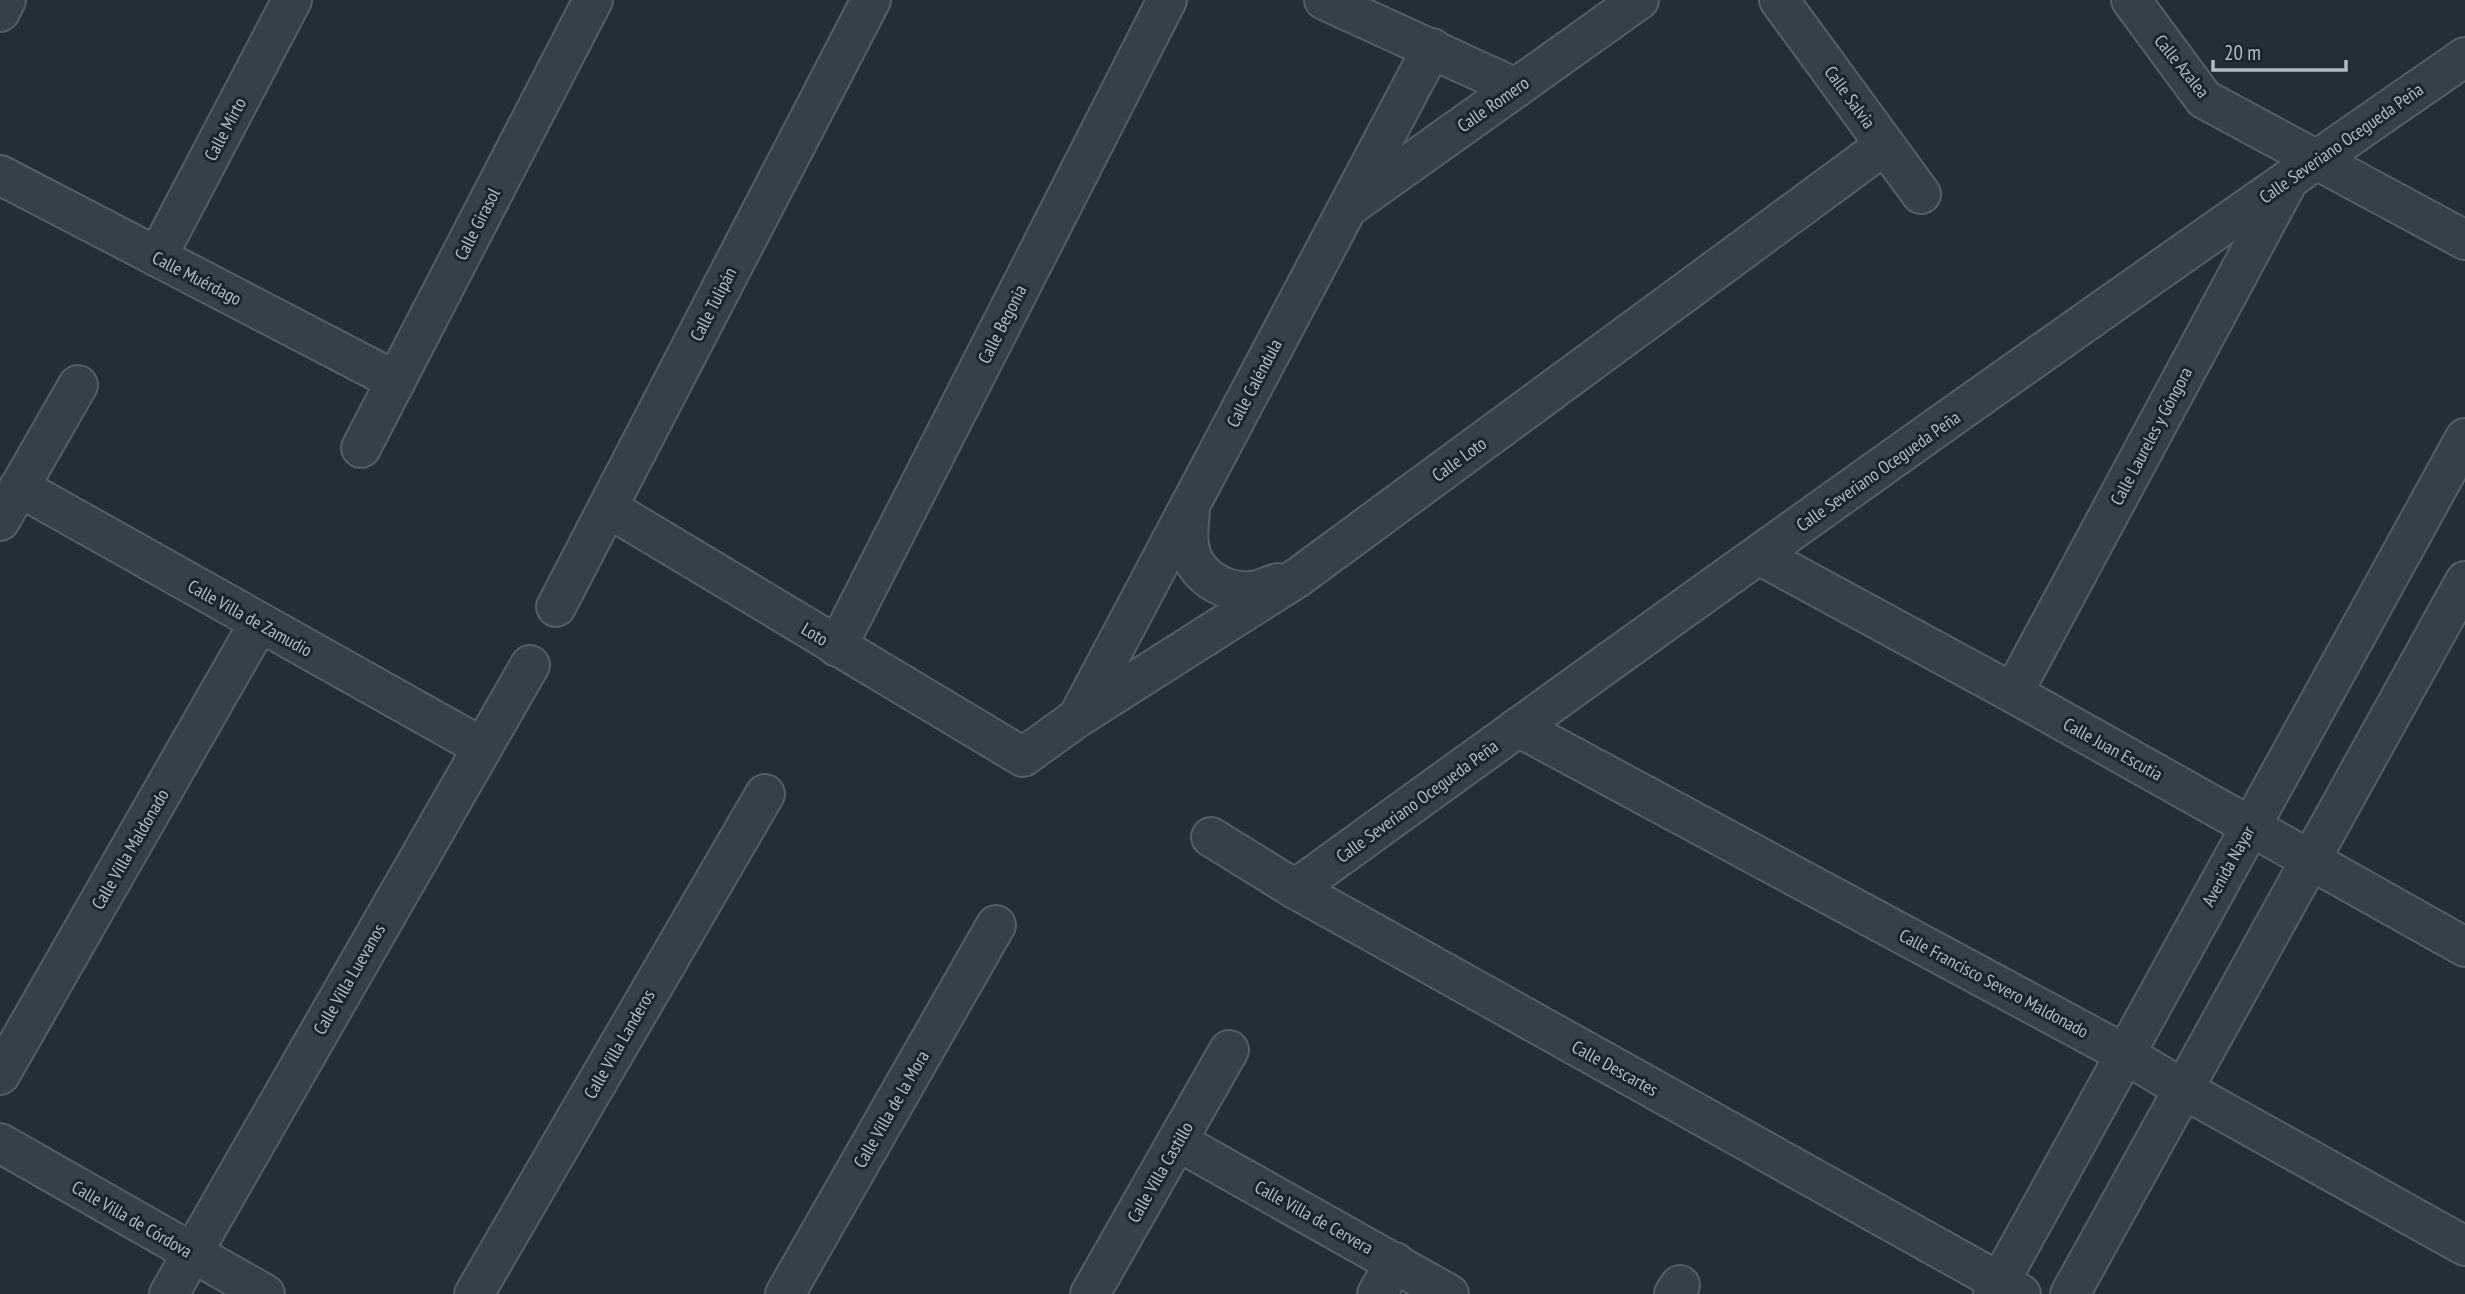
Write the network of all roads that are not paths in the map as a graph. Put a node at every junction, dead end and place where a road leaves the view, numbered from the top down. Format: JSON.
{"nodes":[{"id":1,"x":6,"y":0,"type":"edge"},
{"id":2,"x":292,"y":0,"type":"edge"},
{"id":3,"x":593,"y":0,"type":"edge"},
{"id":4,"x":871,"y":0,"type":"edge"},
{"id":5,"x":1167,"y":0,"type":"edge"},
{"id":6,"x":1324,"y":0,"type":"edge"},
{"id":7,"x":1639,"y":0,"type":"edge"},
{"id":8,"x":1779,"y":0,"type":"edge"},
{"id":9,"x":2131,"y":0,"type":"edge"},
{"id":10,"x":0,"y":12,"type":"edge"},
{"id":11,"x":1432,"y":48,"type":"junction"},
{"id":12,"x":2465,"y":57,"type":"edge"},
{"id":13,"x":1516,"y":88,"type":"junction"},
{"id":14,"x":1885,"y":145,"type":"junction"},
{"id":15,"x":2304,"y":169,"type":"junction"},
{"id":16,"x":0,"y":175,"type":"edge"},
{"id":17,"x":1921,"y":194,"type":"dead end"},
{"id":18,"x":1346,"y":208,"type":"junction"},
{"id":19,"x":2465,"y":240,"type":"edge"},
{"id":20,"x":157,"y":257,"type":"junction"},
{"id":21,"x":396,"y":381,"type":"junction"},
{"id":22,"x":78,"y":384,"type":"dead end"},
{"id":23,"x":2465,"y":438,"type":"edge"},
{"id":24,"x":361,"y":448,"type":"dead end"},
{"id":25,"x":19,"y":487,"type":"junction"},
{"id":26,"x":1190,"y":504,"type":"junction"},
{"id":27,"x":608,"y":508,"type":"junction"},
{"id":28,"x":0,"y":521,"type":"edge"},
{"id":29,"x":1759,"y":555,"type":"junction"},
{"id":30,"x":1297,"y":578,"type":"junction"},
{"id":31,"x":2465,"y":581,"type":"edge"},
{"id":32,"x":556,"y":607,"type":"dead end"},
{"id":33,"x":259,"y":623,"type":"junction"},
{"id":34,"x":837,"y":647,"type":"junction"},
{"id":35,"x":530,"y":665,"type":"dead end"},
{"id":36,"x":2013,"y":694,"type":"junction"},
{"id":37,"x":1077,"y":718,"type":"junction"},
{"id":38,"x":1518,"y":727,"type":"junction"},
{"id":39,"x":482,"y":747,"type":"junction"},
{"id":40,"x":1023,"y":757,"type":"joint"},
{"id":41,"x":765,"y":794,"type":"dead end"},
{"id":42,"x":2250,"y":826,"type":"junction"},
{"id":43,"x":1211,"y":836,"type":"dead end"},
{"id":44,"x":2309,"y":859,"type":"junction"},
{"id":45,"x":1295,"y":890,"type":"junction"},
{"id":46,"x":996,"y":925,"type":"dead end"},
{"id":47,"x":2465,"y":947,"type":"edge"},
{"id":48,"x":1229,"y":1050,"type":"dead end"},
{"id":49,"x":2125,"y":1054,"type":"junction"},
{"id":50,"x":0,"y":1075,"type":"edge"},
{"id":51,"x":2183,"y":1089,"type":"junction"},
{"id":52,"x":1177,"y":1141,"type":"junction"},
{"id":53,"x":0,"y":1143,"type":"edge"},
{"id":54,"x":2465,"y":1246,"type":"edge"},
{"id":55,"x":193,"y":1253,"type":"junction"},
{"id":56,"x":1386,"y":1278,"type":"edge"},
{"id":57,"x":2005,"y":1290,"type":"edge"},
{"id":58,"x":169,"y":1294,"type":"edge"},
{"id":59,"x":265,"y":1294,"type":"edge"},
{"id":60,"x":474,"y":1294,"type":"edge"},
{"id":61,"x":785,"y":1294,"type":"edge"},
{"id":62,"x":1090,"y":1294,"type":"edge"},
{"id":63,"x":1449,"y":1294,"type":"edge"},
{"id":64,"x":2070,"y":1294,"type":"edge"}],
"edges":[{"from":1,"to":10,"type":"street"},
{"from":2,"to":20,"type":"street","name":"Calle Mirto"},
{"from":3,"to":21,"type":"street","name":"Calle Girasol"},
{"from":4,"to":27,"type":"street","name":"Calle Tulipán"},
{"from":5,"to":34,"type":"street","name":"Calle Begonia"},
{"from":6,"to":11,"type":"street"},
{"from":7,"to":13,"type":"street","name":"Calle Romero"},
{"from":8,"to":14,"type":"street","name":"Calle Salvia"},
{"from":9,"to":15,"type":"street","name":"Calle Azalea"},
{"from":11,"to":13,"type":"street"},
{"from":11,"to":18,"type":"street","name":"Calle Caléndula"},
{"from":12,"to":15,"type":"street","name":"Calle Severiano Ocegueda Peña"},
{"from":13,"to":18,"type":"street","name":"Calle Romero"},
{"from":14,"to":17,"type":"street","name":"Calle Salvia"},
{"from":14,"to":30,"type":"street","name":"Calle Loto"},
{"from":15,"to":19,"type":"street","name":"Calle Azalea"},
{"from":15,"to":29,"type":"street","name":"Calle Severiano Ocegueda Peña"},
{"from":15,"to":36,"type":"street","name":"Calle Laureles y Góngora"},
{"from":16,"to":20,"type":"street","name":"Calle Muérdago"},
{"from":18,"to":26,"type":"street","name":"Calle Caléndula"},
{"from":20,"to":21,"type":"street","name":"Calle Muérdago"},
{"from":21,"to":24,"type":"street","name":"Calle Girasol"},
{"from":22,"to":25,"type":"street"},
{"from":23,"to":42,"type":"street","name":"Avenida Nayar"},
{"from":25,"to":28,"type":"street"},
{"from":25,"to":33,"type":"street","name":"Calle Villa de Zamudio"},
{"from":26,"to":30,"type":"street"},
{"from":26,"to":37,"type":"street","name":"Calle Caléndula"},
{"from":27,"to":32,"type":"street","name":"Calle Tulipán"},
{"from":27,"to":34,"type":"street","name":"Loto"},
{"from":29,"to":36,"type":"street","name":"Calle Juan Escutia"},
{"from":29,"to":38,"type":"street","name":"Calle Severiano Ocegueda Peña"},
{"from":30,"to":37,"type":"street","name":"Calle Loto"},
{"from":31,"to":44,"type":"street"},
{"from":33,"to":39,"type":"street","name":"Calle Villa de Zamudio"},
{"from":33,"to":50,"type":"street","name":"Calle Villa Maldonado"},
{"from":34,"to":40,"type":"street","name":"Loto"},
{"from":35,"to":39,"type":"street","name":"Calle Villa Luevanos"},
{"from":36,"to":42,"type":"street","name":"Calle Juan Escutia"},
{"from":37,"to":40,"type":"street","name":"Calle Loto"},
{"from":38,"to":45,"type":"street","name":"Calle Severiano Ocegueda Peña"},
{"from":38,"to":49,"type":"street","name":"Calle Francisco Severo Maldonado"},
{"from":39,"to":55,"type":"street","name":"Calle Villa Luevanos"},
{"from":41,"to":60,"type":"street","name":"Calle Villa Landeros"},
{"from":42,"to":44,"type":"street","name":"Calle Juan Escutia"},
{"from":42,"to":49,"type":"street","name":"Avenida Nayar"},
{"from":43,"to":45,"type":"street","name":"Calle Descartes"},
{"from":44,"to":47,"type":"street","name":"Calle Juan Escutia"},
{"from":44,"to":51,"type":"street"},
{"from":45,"to":57,"type":"street","name":"Calle Descartes"},
{"from":46,"to":61,"type":"street","name":"Calle Villa de la Mora"},
{"from":48,"to":52,"type":"street","name":"Calle Villa Castillo"},
{"from":49,"to":51,"type":"street","name":"Calle Francisco Severo Maldonado"},
{"from":49,"to":57,"type":"street","name":"Avenida Nayar"},
{"from":51,"to":54,"type":"street","name":"Calle Francisco Severo Maldonado"},
{"from":51,"to":64,"type":"street"},
{"from":52,"to":56,"type":"street","name":"Calle Villa de Cervera"},
{"from":52,"to":62,"type":"street","name":"Calle Villa Castillo"},
{"from":53,"to":55,"type":"street","name":"Calle Villa de Córdova"},
{"from":55,"to":58,"type":"street","name":"Calle Villa Luevanos"},
{"from":55,"to":59,"type":"street","name":"Calle Villa de Córdova"},
{"from":56,"to":63,"type":"street","name":"Calle Villa de Cervera"}]}
